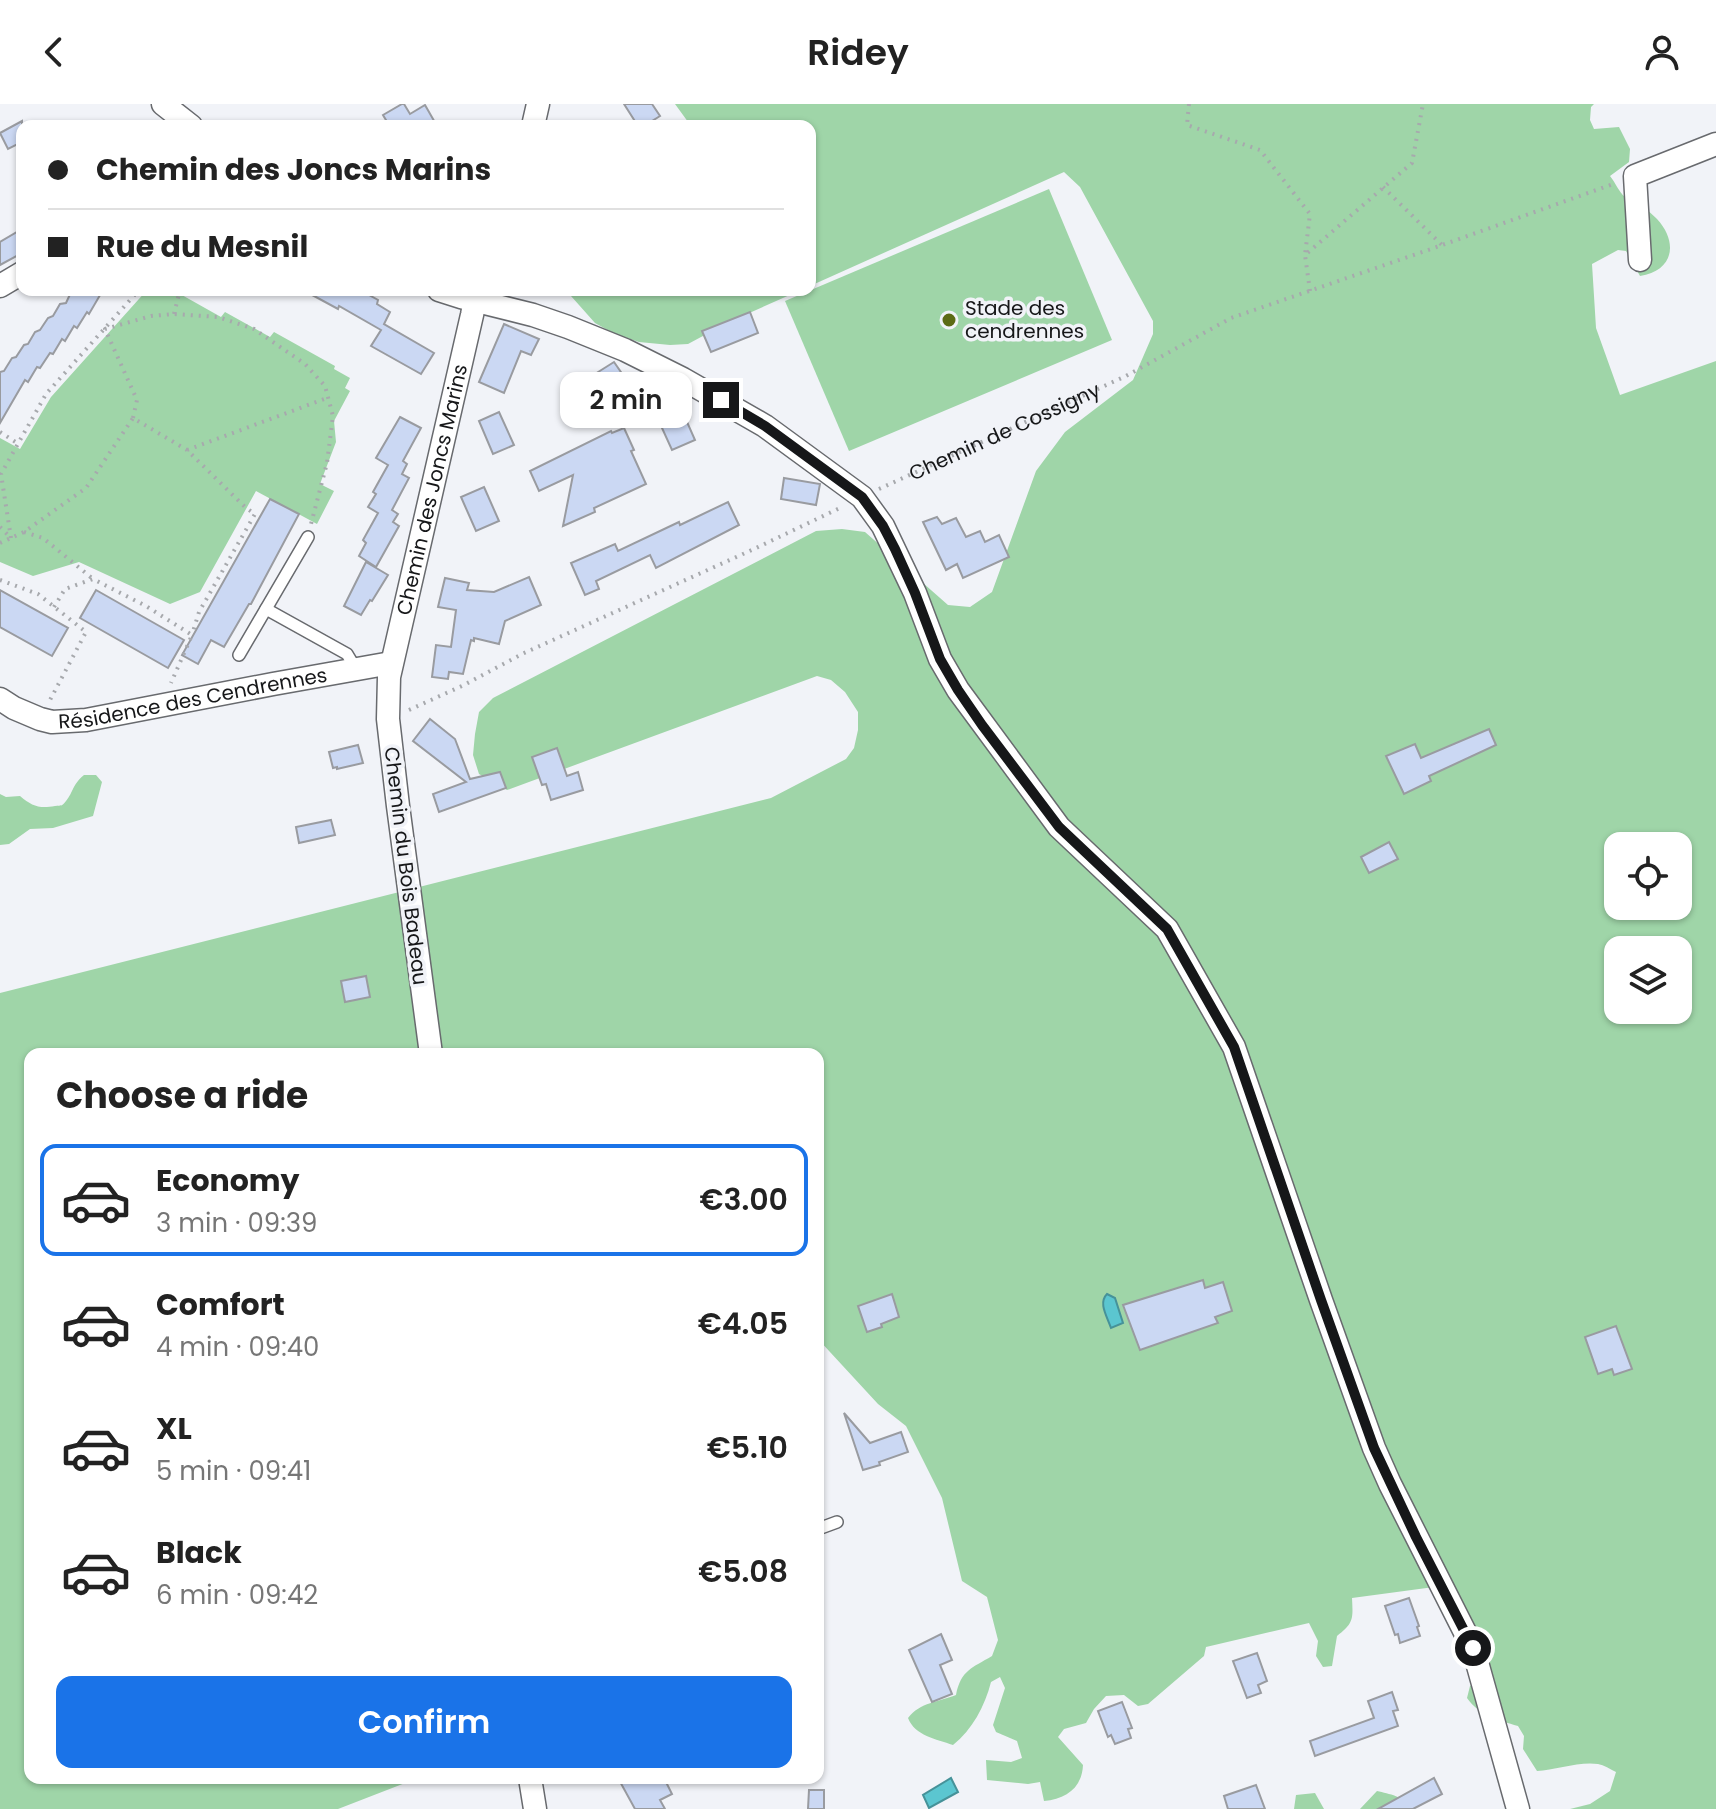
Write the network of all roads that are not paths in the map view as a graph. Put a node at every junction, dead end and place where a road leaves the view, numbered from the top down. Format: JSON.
{"nodes":[{"id":1,"x":163,"y":104,"type":"edge"},
{"id":2,"x":183,"y":120,"type":"edge"},
{"id":3,"x":1716,"y":144,"type":"edge"},
{"id":4,"x":1640,"y":260,"type":"dead end"},
{"id":5,"x":480,"y":296,"type":"edge"},
{"id":6,"x":483,"y":296,"type":"edge"},
{"id":7,"x":308,"y":537,"type":"road end"},
{"id":8,"x":266,"y":609,"type":"junction"},
{"id":9,"x":239,"y":655,"type":"dead end"},
{"id":10,"x":356,"y":669,"type":"junction"},
{"id":11,"x":390,"y":670,"type":"junction"},
{"id":12,"x":0,"y":699,"type":"edge"},
{"id":13,"x":430,"y":1048,"type":"edge"},
{"id":14,"x":837,"y":1522,"type":"dead end"},
{"id":15,"x":824,"y":1527,"type":"edge"},
{"id":16,"x":531,"y":1784,"type":"edge"},
{"id":17,"x":535,"y":1809,"type":"edge"},
{"id":18,"x":1518,"y":1809,"type":"edge"}],
"edges":[{"from":1,"to":2,"type":"street"},
{"from":3,"to":4,"type":"street"},
{"from":5,"to":11,"type":"street","name":"Chemin des Joncs Marins"},
{"from":6,"to":18,"type":"street"},
{"from":7,"to":8,"type":"lane"},
{"from":8,"to":9,"type":"lane"},
{"from":8,"to":10,"type":"lane"},
{"from":10,"to":11,"type":"street","name":"Résidence des Cendrennes"},
{"from":10,"to":12,"type":"street","name":"Résidence des Cendrennes"},
{"from":11,"to":13,"type":"street","name":"Chemin du Bois Badeau"},
{"from":14,"to":15,"type":"lane"},
{"from":16,"to":17,"type":"street"}]}
